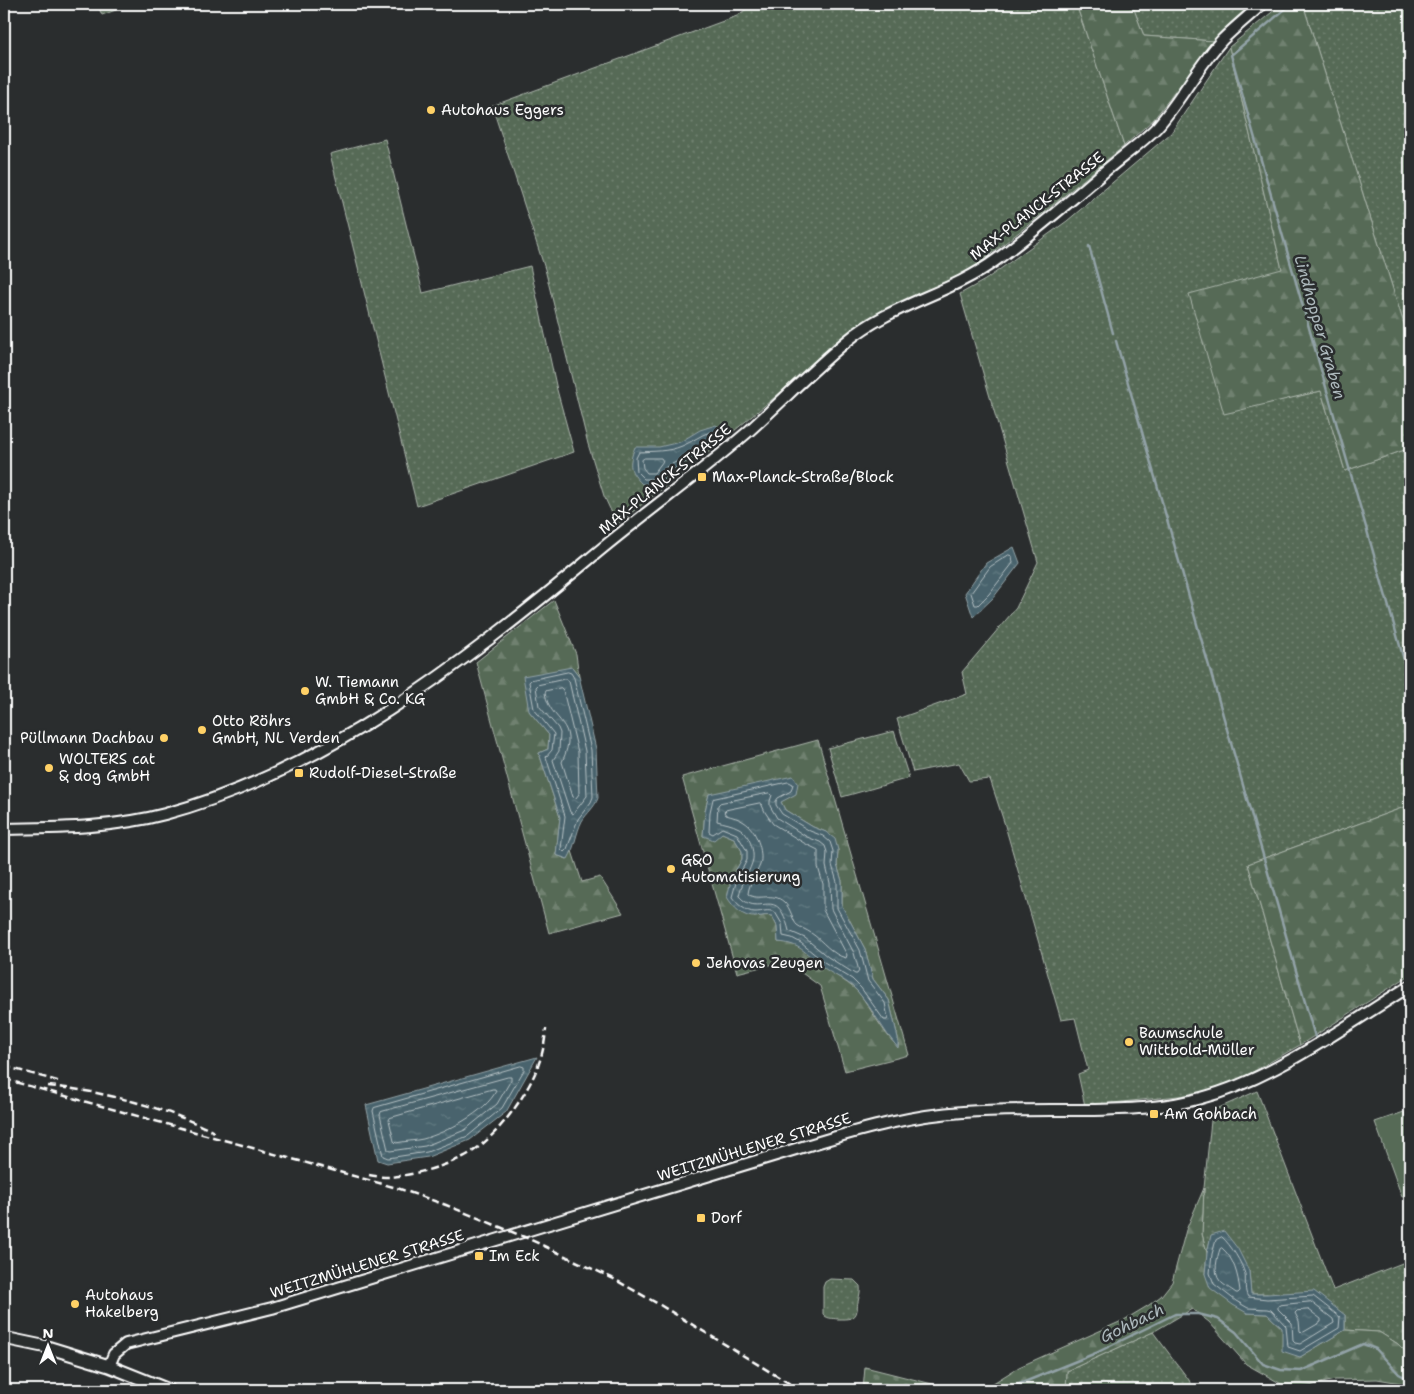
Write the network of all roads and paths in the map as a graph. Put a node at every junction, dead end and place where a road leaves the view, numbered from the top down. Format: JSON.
{"nodes":[{"id":1,"x":1262,"y":4,"type":"edge"},
{"id":2,"x":4,"y":829,"type":"edge"},
{"id":3,"x":1410,"y":986,"type":"edge"},
{"id":4,"x":4,"y":1338,"type":"edge"},
{"id":5,"x":109,"y":1366,"type":"junction"},
{"id":6,"x":169,"y":1390,"type":"edge"}],
"edges":[{"from":1,"to":2,"type":"street","name":"MAX-PLANCK-STRASSE"},
{"from":3,"to":5,"type":"street","name":"WEITZMÜHLENER STRASSE"},
{"from":4,"to":5,"type":"main road"},
{"from":5,"to":6,"type":"main road"}]}
